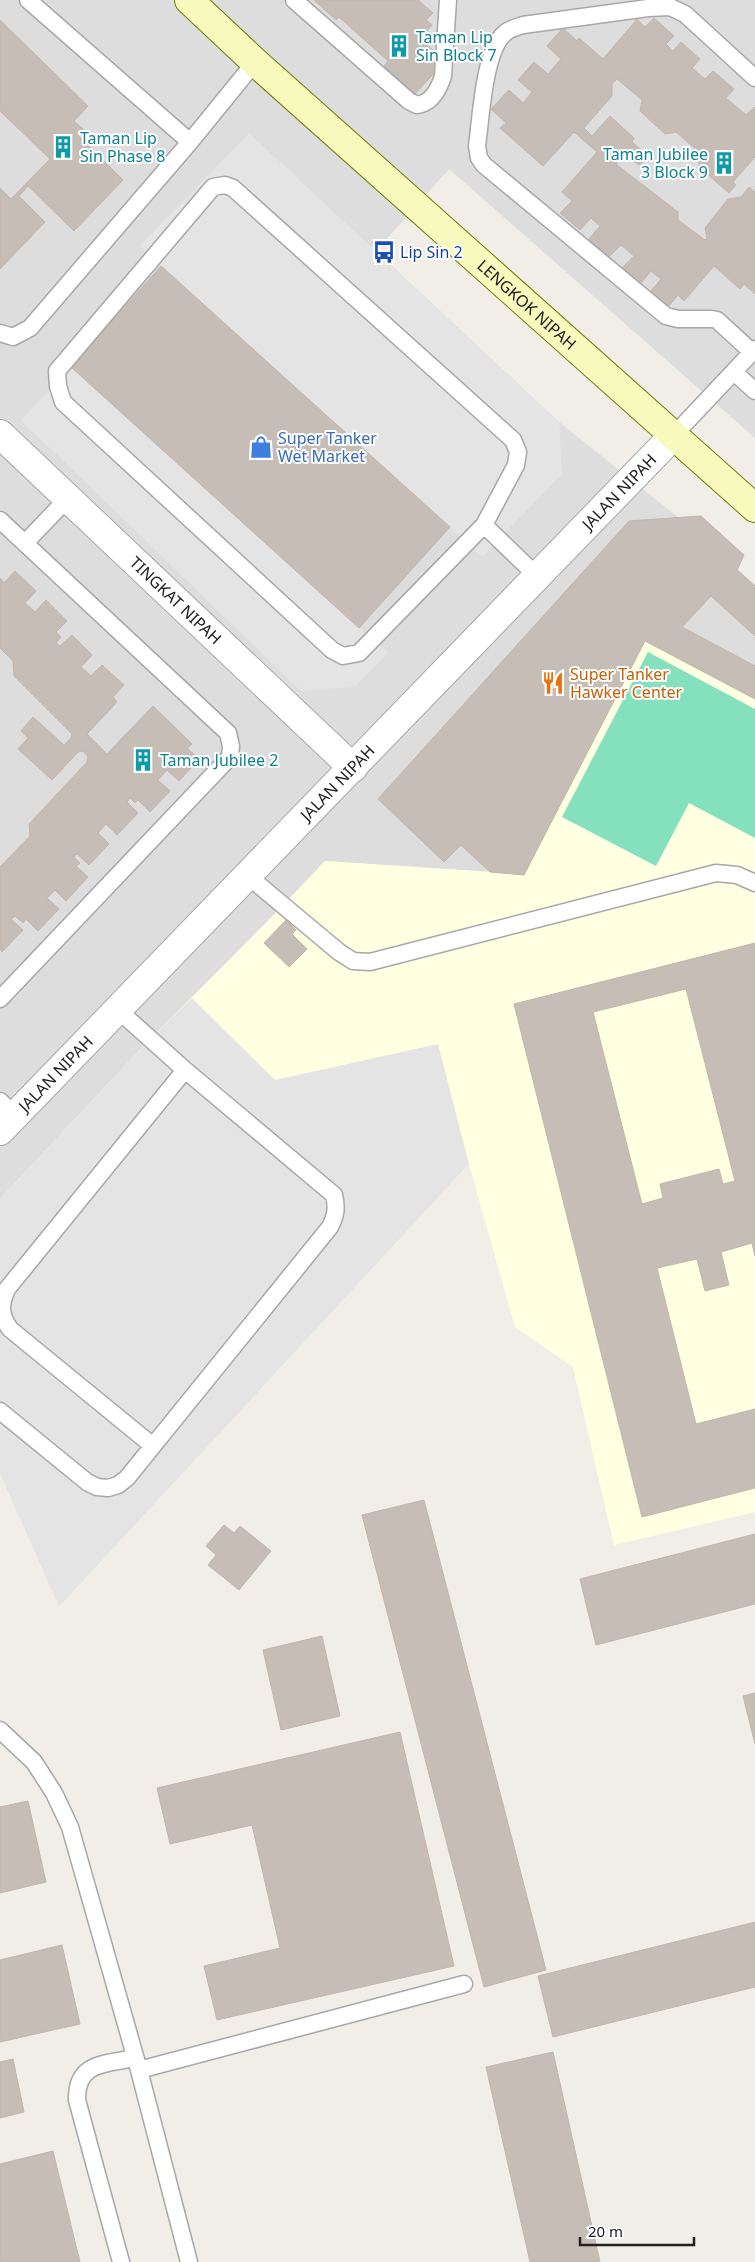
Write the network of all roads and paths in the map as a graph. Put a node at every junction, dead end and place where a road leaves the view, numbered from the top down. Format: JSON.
{"nodes":[{"id":1,"x":28,"y":0,"type":"edge"},
{"id":2,"x":189,"y":0,"type":"edge"},
{"id":3,"x":294,"y":0,"type":"edge"},
{"id":4,"x":448,"y":0,"type":"edge"},
{"id":5,"x":255,"y":62,"type":"junction"},
{"id":6,"x":755,"y":78,"type":"edge"},
{"id":7,"x":190,"y":142,"type":"junction"},
{"id":8,"x":0,"y":332,"type":"edge"},
{"id":9,"x":754,"y":351,"type":"edge"},
{"id":10,"x":734,"y":372,"type":"junction"},
{"id":11,"x":755,"y":391,"type":"edge"},
{"id":12,"x":0,"y":434,"type":"edge"},
{"id":13,"x":674,"y":435,"type":"junction"},
{"id":14,"x":68,"y":498,"type":"junction"},
{"id":15,"x":755,"y":508,"type":"edge"},
{"id":16,"x":0,"y":520,"type":"edge"},
{"id":17,"x":484,"y":525,"type":"junction"},
{"id":18,"x":25,"y":543,"type":"junction"},
{"id":19,"x":537,"y":576,"type":"junction"},
{"id":20,"x":353,"y":768,"type":"junction"},
{"id":21,"x":248,"y":876,"type":"junction"},
{"id":22,"x":755,"y":883,"type":"edge"},
{"id":23,"x":0,"y":999,"type":"edge"},
{"id":24,"x":118,"y":1010,"type":"junction"},
{"id":25,"x":185,"y":1070,"type":"junction"},
{"id":26,"x":5,"y":1116,"type":"edge"},
{"id":27,"x":0,"y":1411,"type":"edge"},
{"id":28,"x":153,"y":1446,"type":"junction"},
{"id":29,"x":0,"y":1730,"type":"edge"},
{"id":30,"x":464,"y":1984,"type":"dead end"},
{"id":31,"x":137,"y":2064,"type":"junction"},
{"id":32,"x":121,"y":2262,"type":"edge"},
{"id":33,"x":189,"y":2262,"type":"edge"}],
"edges":[{"from":1,"to":7,"type":"lane"},
{"from":2,"to":5,"type":"street","name":"LENGKOK NIPAH"},
{"from":3,"to":4,"type":"lane"},
{"from":5,"to":7,"type":"lane"},
{"from":5,"to":13,"type":"street","name":"LENGKOK NIPAH"},
{"from":6,"to":9,"type":"lane"},
{"from":7,"to":8,"type":"lane"},
{"from":9,"to":10,"type":"lane"},
{"from":10,"to":11,"type":"lane"},
{"from":10,"to":13,"type":"lane"},
{"from":12,"to":14,"type":"street","name":"TINGKAT NIPAH"},
{"from":13,"to":15,"type":"street","name":"LENGKOK NIPAH"},
{"from":13,"to":19,"type":"street","name":"JALAN NIPAH"},
{"from":14,"to":18,"type":"lane"},
{"from":14,"to":20,"type":"street","name":"TINGKAT NIPAH"},
{"from":16,"to":18,"type":"lane"},
{"from":17,"to":17,"type":"lane"},
{"from":17,"to":19,"type":"lane"},
{"from":18,"to":23,"type":"lane"},
{"from":19,"to":20,"type":"street","name":"JALAN NIPAH"},
{"from":20,"to":21,"type":"street","name":"JALAN NIPAH"},
{"from":21,"to":22,"type":"lane"},
{"from":21,"to":24,"type":"street","name":"JALAN NIPAH"},
{"from":24,"to":25,"type":"lane"},
{"from":24,"to":26,"type":"street","name":"JALAN NIPAH"},
{"from":25,"to":28,"type":"lane"},
{"from":25,"to":28,"type":"lane"},
{"from":27,"to":28,"type":"lane"},
{"from":29,"to":31,"type":"lane"},
{"from":30,"to":31,"type":"lane"},
{"from":31,"to":32,"type":"lane"},
{"from":31,"to":33,"type":"lane"}]}
